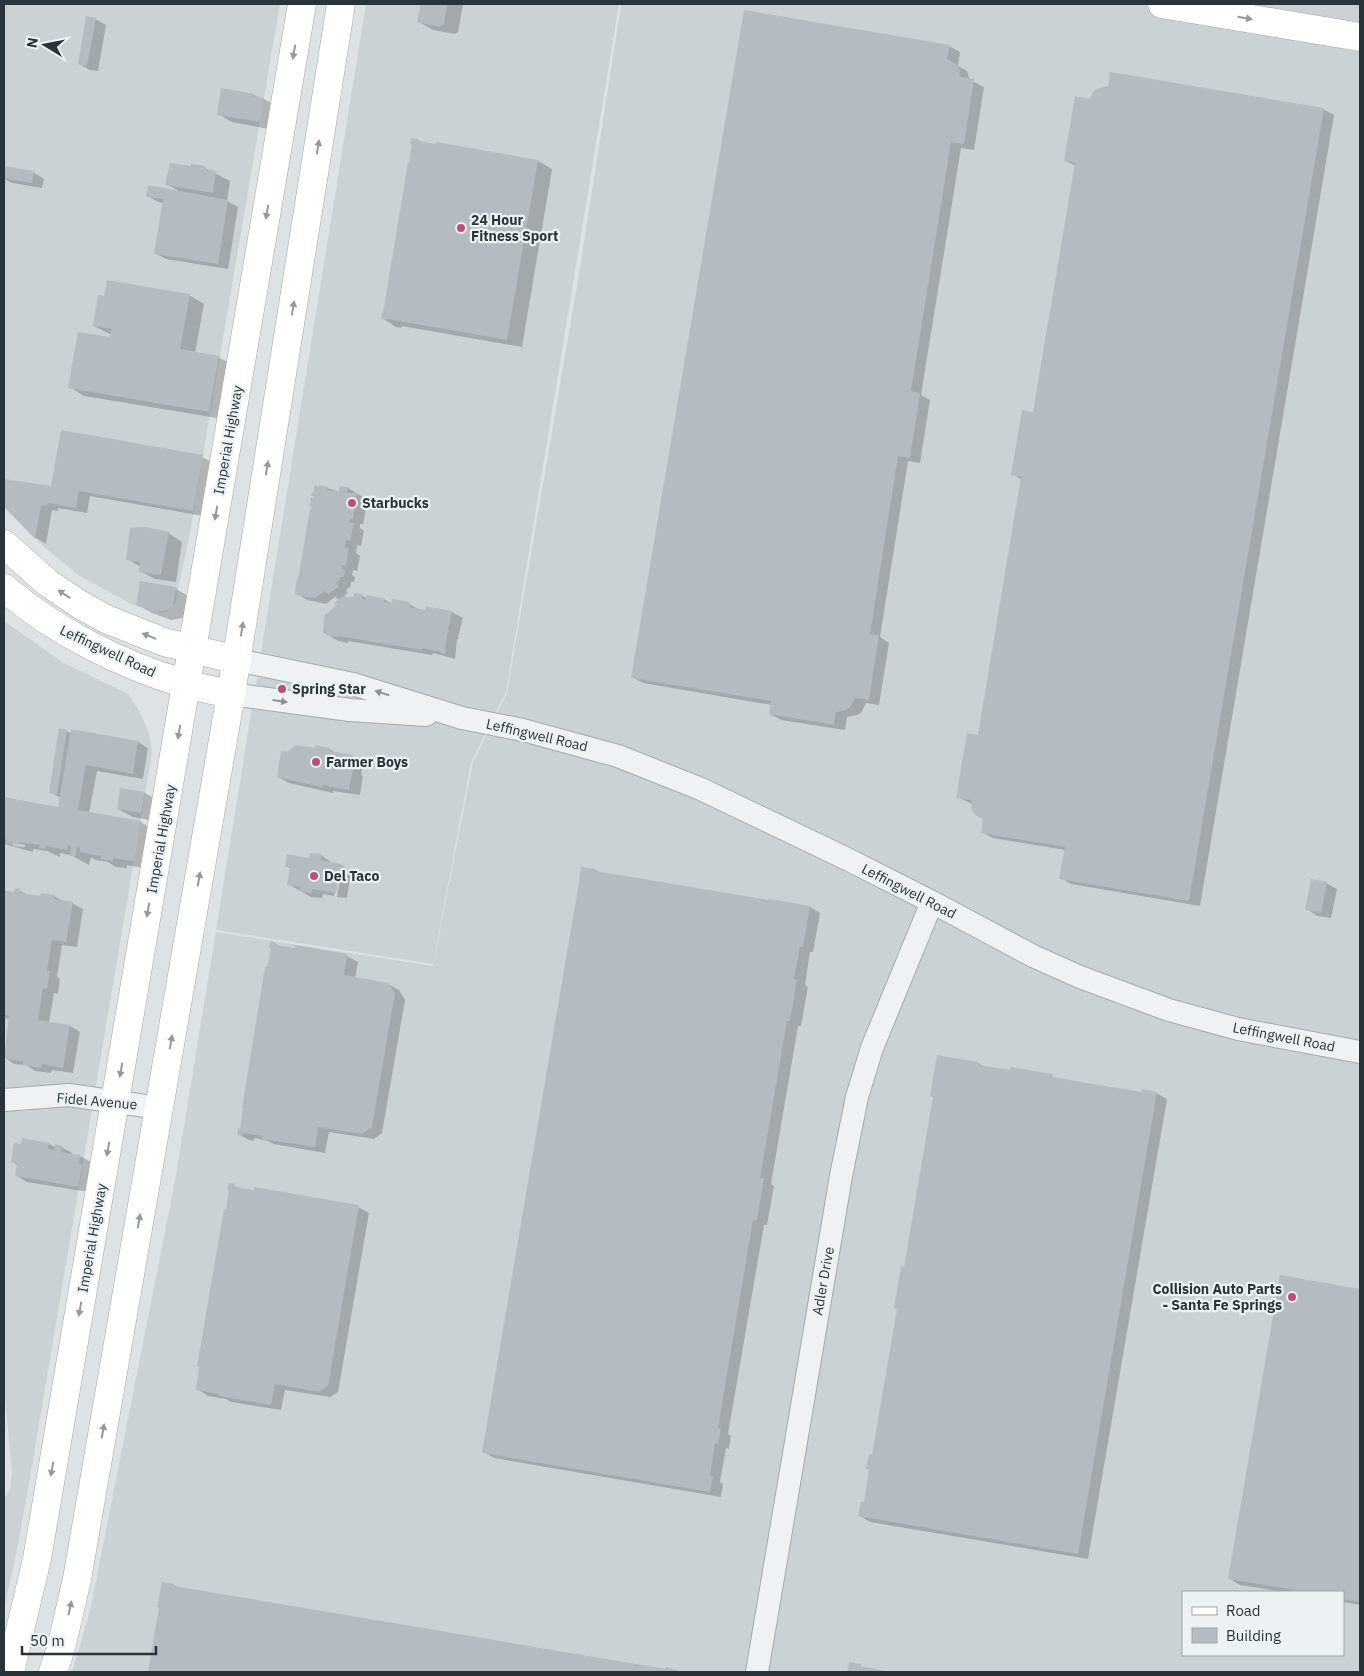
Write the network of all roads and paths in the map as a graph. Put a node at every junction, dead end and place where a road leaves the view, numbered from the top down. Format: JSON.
{"nodes":[{"id":1,"x":302,"y":4,"type":"edge"},
{"id":2,"x":341,"y":4,"type":"edge"},
{"id":3,"x":1162,"y":4,"type":"edge"},
{"id":4,"x":1360,"y":38,"type":"edge"},
{"id":5,"x":4,"y":544,"type":"edge"},
{"id":6,"x":4,"y":588,"type":"edge"},
{"id":7,"x":193,"y":649,"type":"junction"},
{"id":8,"x":237,"y":660,"type":"junction"},
{"id":9,"x":187,"y":684,"type":"junction"},
{"id":10,"x":231,"y":694,"type":"junction"},
{"id":11,"x":462,"y":718,"type":"junction"},
{"id":12,"x":932,"y":902,"type":"junction"},
{"id":13,"x":1360,"y":1052,"type":"edge"},
{"id":14,"x":4,"y":1100,"type":"edge"},
{"id":15,"x":116,"y":1101,"type":"junction"},
{"id":16,"x":159,"y":1108,"type":"junction"},
{"id":17,"x":10,"y":1672,"type":"edge"},
{"id":18,"x":53,"y":1672,"type":"edge"},
{"id":19,"x":757,"y":1672,"type":"edge"}],
"edges":[{"from":1,"to":7,"type":"main road","name":"Imperial Highway","one_way":true},
{"from":8,"to":2,"type":"main road","one_way":true},
{"from":3,"to":4,"type":"main road","one_way":true},
{"from":7,"to":5,"type":"main road","name":"Leffingwell Road","one_way":true},
{"from":6,"to":9,"type":"main road","name":"Leffingwell Road"},
{"from":7,"to":8,"type":"main road","name":"Leffingwell Road"},
{"from":7,"to":9,"type":"main road","name":"Imperial Highway"},
{"from":8,"to":10,"type":"main road"},
{"from":11,"to":8,"type":"street","name":"Leffingwell Road","one_way":true},
{"from":9,"to":10,"type":"main road","name":"Leffingwell Road"},
{"from":9,"to":15,"type":"main road","name":"Imperial Highway","one_way":true},
{"from":10,"to":11,"type":"street","name":"Leffingwell Road","one_way":true},
{"from":16,"to":10,"type":"main road","one_way":true},
{"from":11,"to":12,"type":"street","name":"Leffingwell Road"},
{"from":12,"to":13,"type":"street","name":"Leffingwell Road"},
{"from":12,"to":19,"type":"street","name":"Adler Drive"},
{"from":14,"to":15,"type":"street","name":"Fidel Avenue"},
{"from":15,"to":16,"type":"street","name":"Fidel Avenue"},
{"from":15,"to":17,"type":"main road","name":"Imperial Highway","one_way":true},
{"from":18,"to":16,"type":"main road","one_way":true}]}
